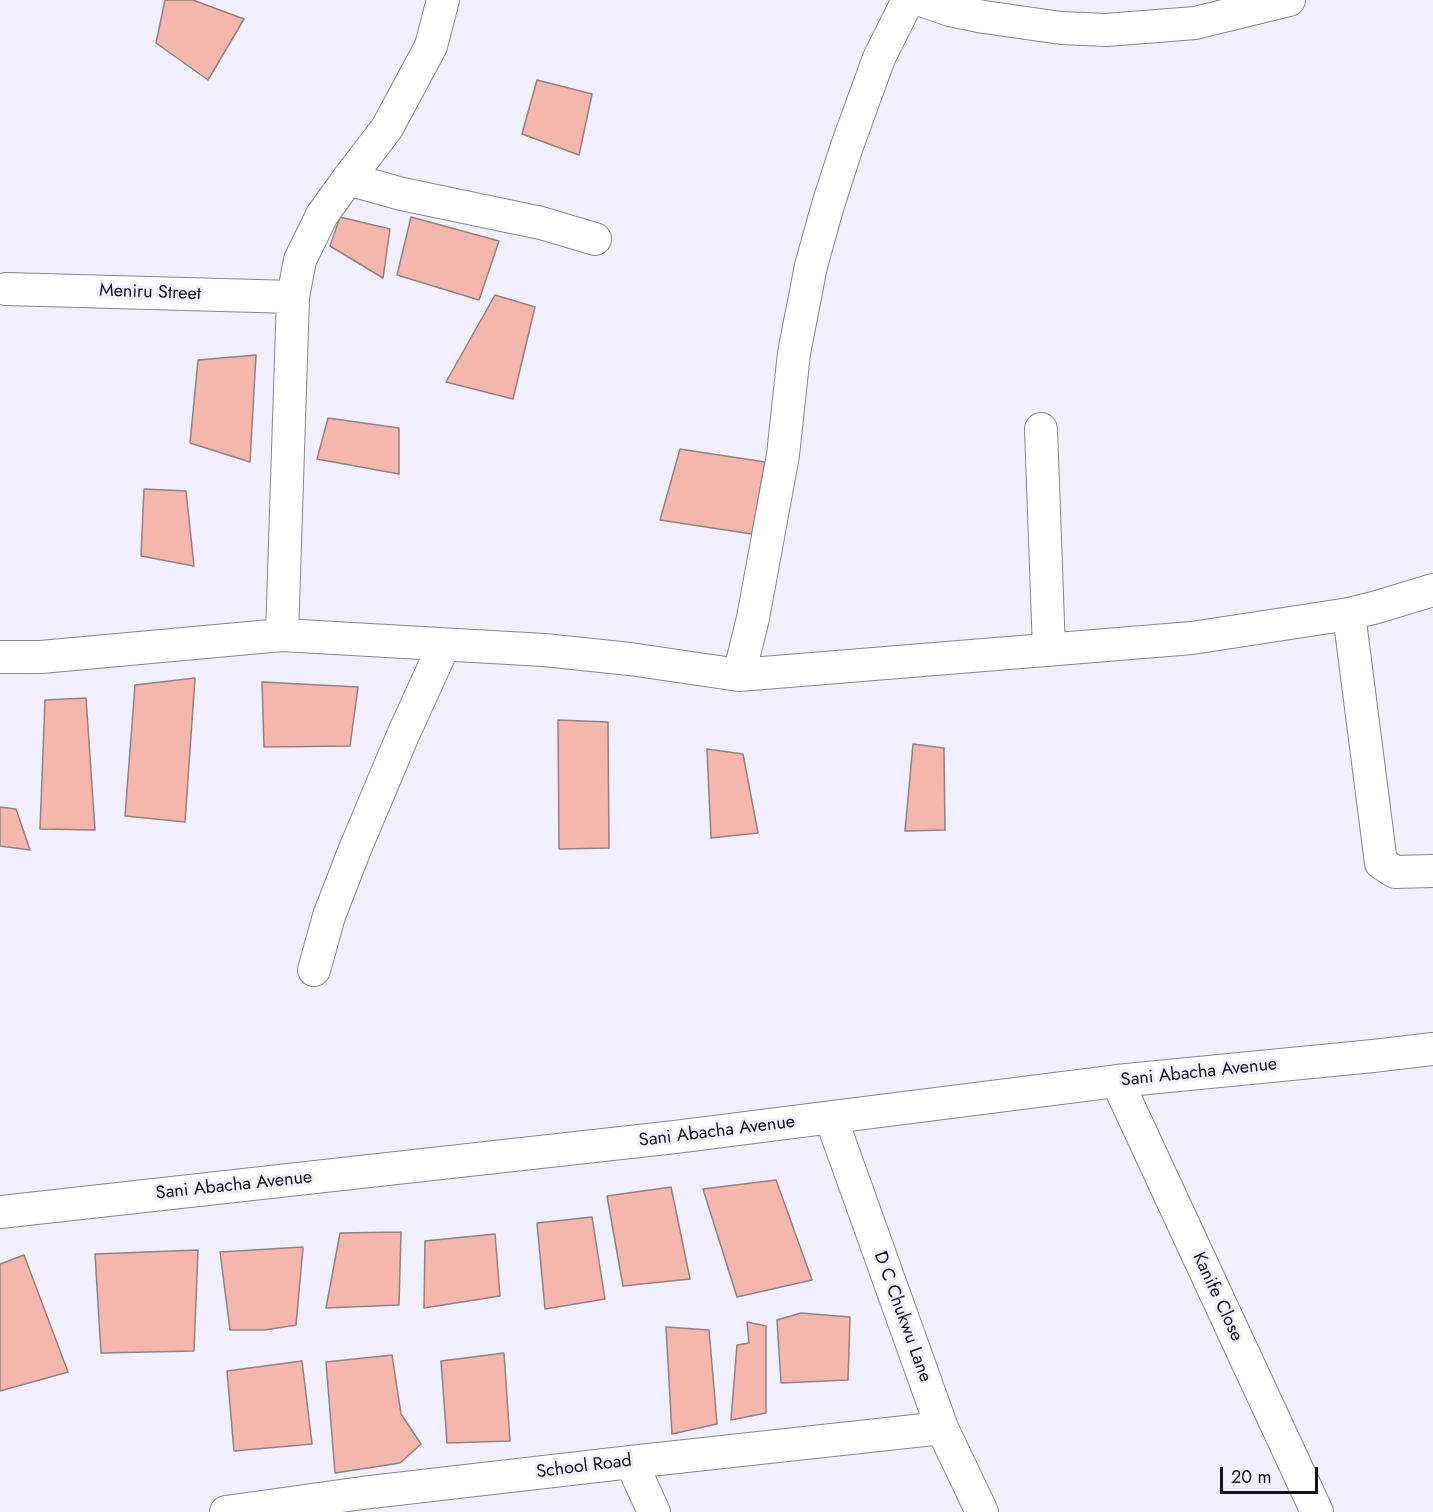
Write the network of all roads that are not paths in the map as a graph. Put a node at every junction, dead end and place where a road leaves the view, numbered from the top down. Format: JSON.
{"nodes":[{"id":1,"x":443,"y":0,"type":"edge"},
{"id":2,"x":908,"y":0,"type":"edge"},
{"id":3,"x":921,"y":0,"type":"edge"},
{"id":4,"x":1289,"y":0,"type":"edge"},
{"id":5,"x":348,"y":179,"type":"junction"},
{"id":6,"x":595,"y":239,"type":"dead end"},
{"id":7,"x":6,"y":289,"type":"dead end"},
{"id":8,"x":293,"y":297,"type":"junction"},
{"id":9,"x":1041,"y":429,"type":"dead end"},
{"id":10,"x":1433,"y":590,"type":"edge"},
{"id":11,"x":1349,"y":614,"type":"junction"},
{"id":12,"x":282,"y":635,"type":"junction"},
{"id":13,"x":444,"y":645,"type":"junction"},
{"id":14,"x":1049,"y":650,"type":"junction"},
{"id":15,"x":0,"y":657,"type":"edge"},
{"id":16,"x":740,"y":675,"type":"junction"},
{"id":17,"x":1433,"y":871,"type":"edge"},
{"id":18,"x":314,"y":970,"type":"dead end"},
{"id":19,"x":1433,"y":1049,"type":"edge"},
{"id":20,"x":1118,"y":1081,"type":"junction"},
{"id":21,"x":831,"y":1118,"type":"junction"},
{"id":22,"x":0,"y":1212,"type":"edge"},
{"id":23,"x":942,"y":1428,"type":"junction"},
{"id":24,"x":631,"y":1462,"type":"junction"},
{"id":25,"x":226,"y":1512,"type":"edge"},
{"id":26,"x":654,"y":1512,"type":"edge"},
{"id":27,"x":982,"y":1512,"type":"edge"},
{"id":28,"x":1317,"y":1512,"type":"edge"}],
"edges":[{"from":1,"to":5,"type":"street"},
{"from":2,"to":16,"type":"street"},
{"from":3,"to":4,"type":"street"},
{"from":5,"to":6,"type":"street"},
{"from":5,"to":8,"type":"street"},
{"from":7,"to":8,"type":"street","name":"Meniru Street"},
{"from":8,"to":12,"type":"street"},
{"from":9,"to":14,"type":"street"},
{"from":10,"to":11,"type":"street"},
{"from":11,"to":14,"type":"street"},
{"from":11,"to":17,"type":"street"},
{"from":12,"to":13,"type":"street"},
{"from":12,"to":15,"type":"street"},
{"from":13,"to":16,"type":"street"},
{"from":13,"to":18,"type":"street"},
{"from":14,"to":16,"type":"street"},
{"from":19,"to":20,"type":"street","name":"Sani Abacha Avenue"},
{"from":20,"to":21,"type":"street","name":"Sani Abacha Avenue"},
{"from":20,"to":28,"type":"street","name":"Kanife Close"},
{"from":21,"to":22,"type":"street","name":"Sani Abacha Avenue"},
{"from":21,"to":23,"type":"street","name":"D C Chukwu Lane"},
{"from":23,"to":24,"type":"street","name":"School Road"},
{"from":23,"to":27,"type":"street","name":"D C Chukwu Lane"},
{"from":24,"to":25,"type":"street","name":"School Road"},
{"from":24,"to":26,"type":"street"}]}
